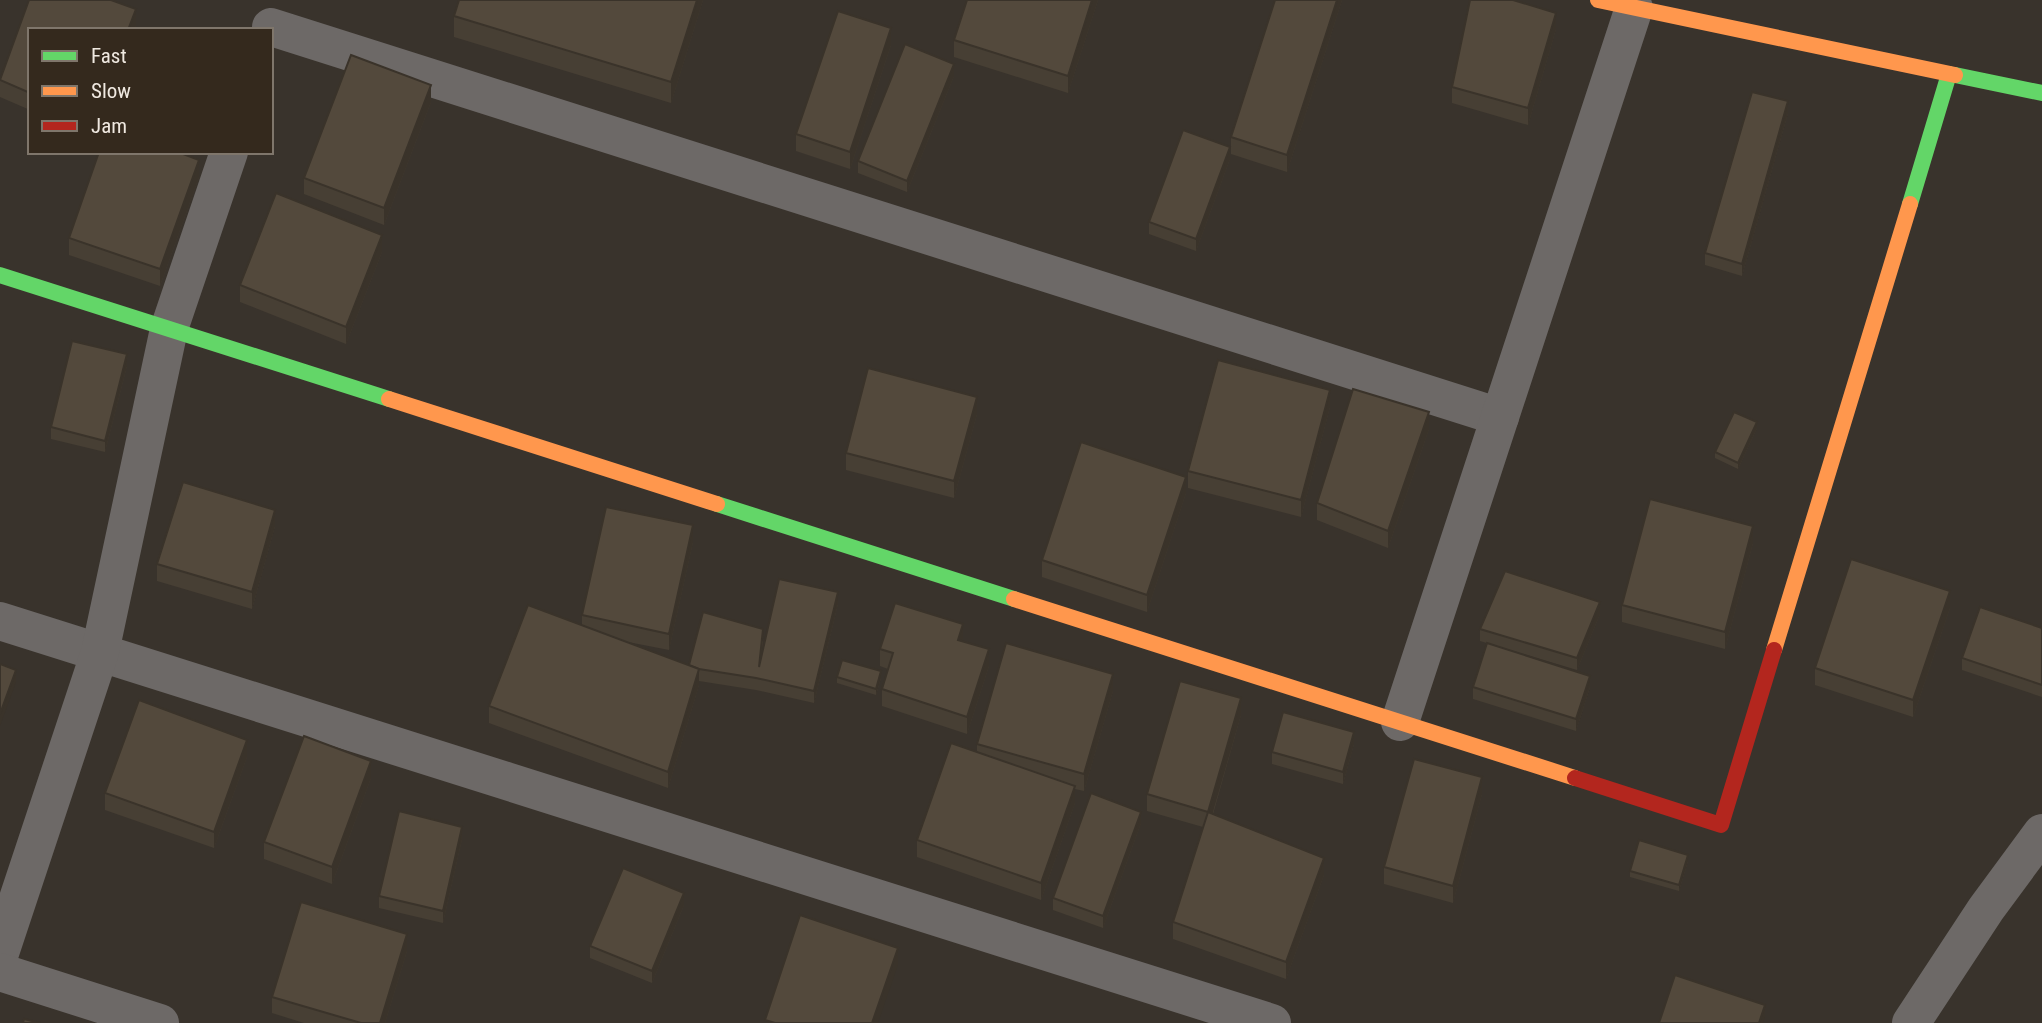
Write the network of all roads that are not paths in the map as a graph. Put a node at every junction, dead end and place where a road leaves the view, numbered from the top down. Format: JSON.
{"nodes":[{"id":1,"x":1616,"y":4,"type":"edge"},
{"id":2,"x":274,"y":19,"type":"edge"},
{"id":3,"x":1949,"y":74,"type":"junction"},
{"id":4,"x":2041,"y":91,"type":"edge"},
{"id":5,"x":228,"y":154,"type":"edge"},
{"id":6,"x":0,"y":275,"type":"edge"},
{"id":7,"x":169,"y":329,"type":"junction"},
{"id":8,"x":1500,"y":417,"type":"junction"},
{"id":9,"x":0,"y":621,"type":"edge"},
{"id":10,"x":100,"y":652,"type":"junction"},
{"id":11,"x":1400,"y":722,"type":"junction"},
{"id":12,"x":2042,"y":833,"type":"edge"},
{"id":13,"x":0,"y":953,"type":"edge"},
{"id":14,"x":0,"y":972,"type":"edge"},
{"id":15,"x":160,"y":1023,"type":"edge"},
{"id":16,"x":1272,"y":1023,"type":"edge"},
{"id":17,"x":1910,"y":1023,"type":"edge"}],
"edges":[{"from":1,"to":3,"type":"street"},
{"from":1,"to":8,"type":"street"},
{"from":2,"to":8,"type":"street"},
{"from":3,"to":4,"type":"street"},
{"from":3,"to":11,"type":"street"},
{"from":5,"to":7,"type":"street"},
{"from":6,"to":7,"type":"street"},
{"from":7,"to":10,"type":"street"},
{"from":7,"to":11,"type":"street"},
{"from":8,"to":11,"type":"street"},
{"from":9,"to":10,"type":"street"},
{"from":10,"to":13,"type":"street"},
{"from":10,"to":16,"type":"street"},
{"from":12,"to":17,"type":"street"},
{"from":14,"to":15,"type":"street"}]}
